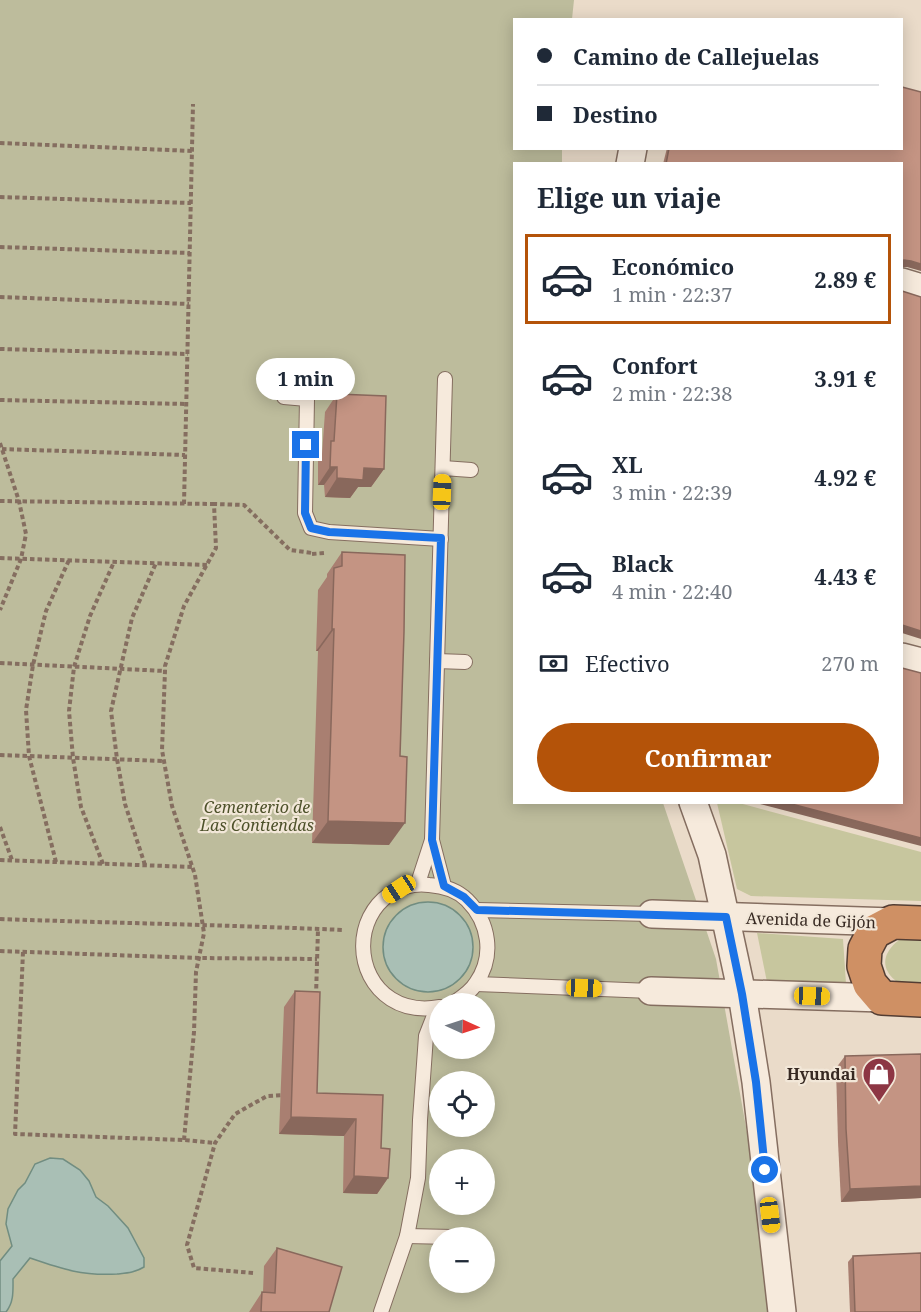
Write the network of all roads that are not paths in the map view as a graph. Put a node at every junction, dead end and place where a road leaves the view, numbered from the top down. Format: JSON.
{"nodes":[{"id":1,"x":903,"y":282,"type":"edge"},
{"id":2,"x":921,"y":288,"type":"edge"},
{"id":3,"x":445,"y":379,"type":"dead end"},
{"id":4,"x":284,"y":397,"type":"dead end"},
{"id":5,"x":443,"y":468,"type":"junction"},
{"id":6,"x":471,"y":470,"type":"dead end"},
{"id":7,"x":441,"y":538,"type":"junction"},
{"id":8,"x":903,"y":657,"type":"edge"},
{"id":9,"x":437,"y":661,"type":"junction"},
{"id":10,"x":465,"y":662,"type":"dead end"},
{"id":11,"x":921,"y":662,"type":"edge"},
{"id":12,"x":694,"y":804,"type":"edge"},
{"id":13,"x":432,"y":840,"type":"junction"},
{"id":14,"x":418,"y":884,"type":"junction"},
{"id":15,"x":444,"y":886,"type":"junction"},
{"id":16,"x":477,"y":910,"type":"junction"},
{"id":17,"x":652,"y":914,"type":"joint"},
{"id":18,"x":726,"y":917,"type":"junction"},
{"id":19,"x":907,"y":923,"type":"edge"},
{"id":20,"x":476,"y":984,"type":"junction"},
{"id":21,"x":651,"y":991,"type":"joint"},
{"id":22,"x":467,"y":993,"type":"edge"},
{"id":23,"x":742,"y":994,"type":"junction"},
{"id":24,"x":882,"y":998,"type":"junction"},
{"id":25,"x":921,"y":1000,"type":"edge"},
{"id":26,"x":415,"y":1008,"type":"junction"},
{"id":27,"x":429,"y":1008,"type":"edge"},
{"id":28,"x":429,"y":1029,"type":"edge"},
{"id":29,"x":426,"y":1036,"type":"junction"},
{"id":30,"x":407,"y":1236,"type":"junction"},
{"id":31,"x":429,"y":1236,"type":"edge"},
{"id":32,"x":381,"y":1312,"type":"edge"},
{"id":33,"x":782,"y":1312,"type":"edge"}],
"edges":[{"from":1,"to":2,"type":"street"},
{"from":3,"to":5,"type":"lane"},
{"from":4,"to":7,"type":"lane"},
{"from":5,"to":6,"type":"lane"},
{"from":5,"to":7,"type":"lane"},
{"from":7,"to":9,"type":"lane"},
{"from":8,"to":11,"type":"street"},
{"from":9,"to":10,"type":"lane"},
{"from":9,"to":13,"type":"lane"},
{"from":12,"to":18,"type":"street"},
{"from":13,"to":14,"type":"lane"},
{"from":13,"to":15,"type":"lane"},
{"from":14,"to":15,"type":"lane"},
{"from":14,"to":26,"type":"lane"},
{"from":15,"to":16,"type":"lane"},
{"from":16,"to":17,"type":"lane","name":"Avenida de Gijón"},
{"from":16,"to":20,"type":"lane"},
{"from":17,"to":18,"type":"street","name":"Avenida de Gijón"},
{"from":18,"to":19,"type":"street","name":"Avenida de Gijón"},
{"from":18,"to":23,"type":"street"},
{"from":19,"to":24,"type":"highway"},
{"from":20,"to":21,"type":"lane"},
{"from":20,"to":22,"type":"lane"},
{"from":21,"to":23,"type":"street"},
{"from":23,"to":24,"type":"street"},
{"from":23,"to":33,"type":"street"},
{"from":24,"to":25,"type":"highway"},
{"from":26,"to":27,"type":"lane"},
{"from":26,"to":29,"type":"lane"},
{"from":28,"to":29,"type":"lane"},
{"from":29,"to":30,"type":"lane"},
{"from":30,"to":31,"type":"lane"},
{"from":30,"to":32,"type":"lane"}]}
